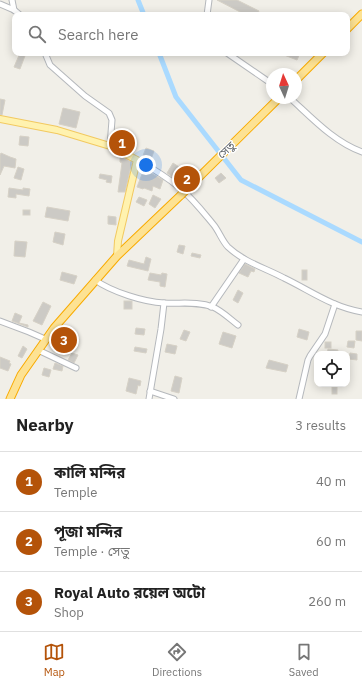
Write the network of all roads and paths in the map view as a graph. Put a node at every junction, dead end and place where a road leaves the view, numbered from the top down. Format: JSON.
{"nodes":[{"id":1,"x":12,"y":0,"type":"edge"},
{"id":2,"x":209,"y":0,"type":"edge"},
{"id":3,"x":0,"y":4,"type":"edge"},
{"id":4,"x":14,"y":10,"type":"junction"},
{"id":5,"x":16,"y":12,"type":"edge"},
{"id":6,"x":207,"y":12,"type":"edge"},
{"id":7,"x":362,"y":14,"type":"edge"},
{"id":8,"x":350,"y":26,"type":"edge"},
{"id":9,"x":46,"y":56,"type":"edge"},
{"id":10,"x":231,"y":56,"type":"edge"},
{"id":11,"x":319,"y":56,"type":"edge"},
{"id":12,"x":302,"y":74,"type":"edge"},
{"id":13,"x":266,"y":80,"type":"edge"},
{"id":14,"x":273,"y":104,"type":"edge"},
{"id":15,"x":297,"y":104,"type":"edge"},
{"id":16,"x":0,"y":119,"type":"edge"},
{"id":17,"x":110,"y":146,"type":"junction"},
{"id":18,"x":362,"y":152,"type":"edge"},
{"id":19,"x":137,"y":160,"type":"junction"},
{"id":20,"x":116,"y":256,"type":"junction"},
{"id":21,"x":244,"y":259,"type":"junction"},
{"id":22,"x":95,"y":280,"type":"junction"},
{"id":23,"x":164,"y":303,"type":"junction"},
{"id":24,"x":335,"y":304,"type":"junction"},
{"id":25,"x":211,"y":307,"type":"junction"},
{"id":26,"x":362,"y":312,"type":"edge"},
{"id":27,"x":0,"y":322,"type":"edge"},
{"id":28,"x":238,"y":325,"type":"dead end"},
{"id":29,"x":45,"y":339,"type":"junction"},
{"id":30,"x":38,"y":350,"type":"junction"},
{"id":31,"x":76,"y":368,"type":"dead end"},
{"id":32,"x":150,"y":391,"type":"junction"},
{"id":33,"x":10,"y":399,"type":"edge"},
{"id":34,"x":149,"y":399,"type":"edge"},
{"id":35,"x":174,"y":399,"type":"edge"},
{"id":36,"x":299,"y":399,"type":"edge"}],
"edges":[{"from":1,"to":4,"type":"street"},
{"from":2,"to":6,"type":"street"},
{"from":3,"to":4,"type":"street"},
{"from":4,"to":5,"type":"street"},
{"from":7,"to":8,"type":"highway"},
{"from":9,"to":17,"type":"street"},
{"from":10,"to":13,"type":"street"},
{"from":11,"to":12,"type":"highway"},
{"from":14,"to":20,"type":"highway","name":"সেতু","bridge":true},
{"from":15,"to":18,"type":"street"},
{"from":16,"to":17,"type":"main road"},
{"from":17,"to":19,"type":"main road"},
{"from":19,"to":20,"type":"main road"},
{"from":19,"to":21,"type":"street"},
{"from":20,"to":22,"type":"highway","name":"সেতু"},
{"from":21,"to":24,"type":"street"},
{"from":21,"to":25,"type":"street"},
{"from":22,"to":23,"type":"street"},
{"from":22,"to":29,"type":"highway","name":"সেতু"},
{"from":23,"to":25,"type":"street"},
{"from":23,"to":32,"type":"street"},
{"from":24,"to":26,"type":"street"},
{"from":24,"to":36,"type":"street"},
{"from":25,"to":28,"type":"street"},
{"from":27,"to":29,"type":"street"},
{"from":29,"to":30,"type":"highway","name":"সেতু"},
{"from":30,"to":31,"type":"street"},
{"from":30,"to":33,"type":"highway","name":"সেতু"},
{"from":32,"to":34,"type":"street"},
{"from":32,"to":35,"type":"street"}]}
